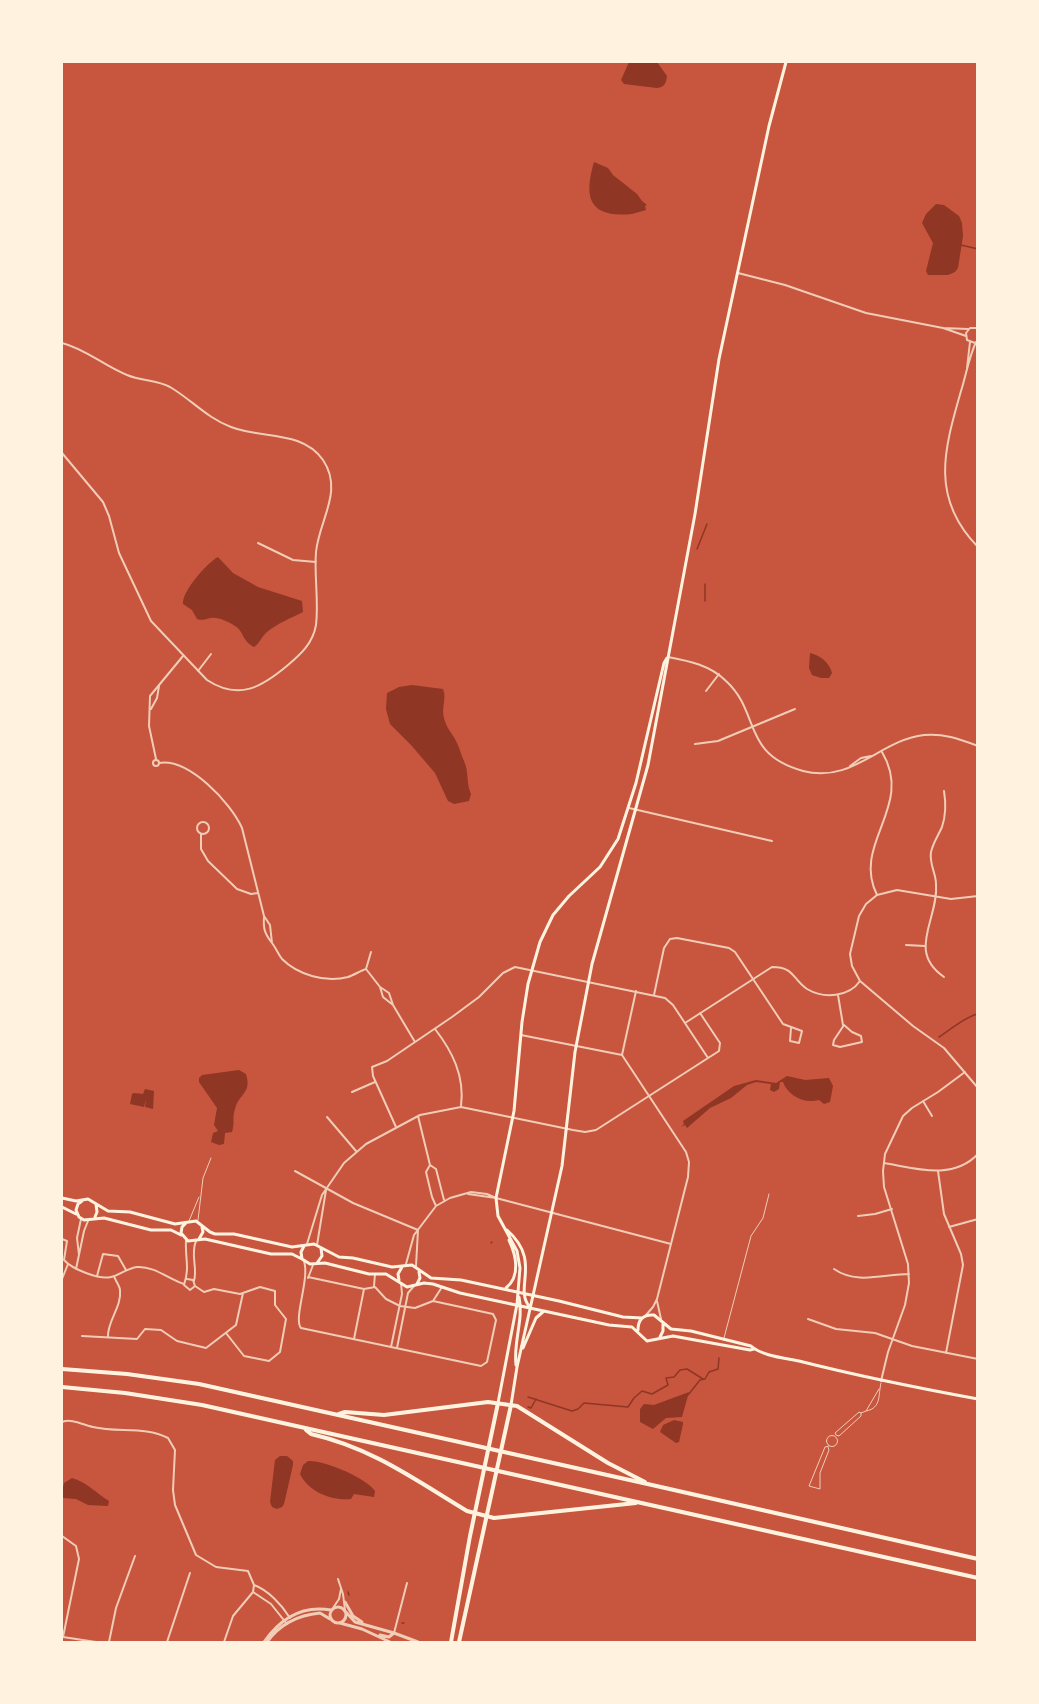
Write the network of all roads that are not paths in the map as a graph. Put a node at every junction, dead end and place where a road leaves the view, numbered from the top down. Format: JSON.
{"nodes":[{"id":1,"x":786,"y":62,"type":"edge"},
{"id":2,"x":738,"y":273,"type":"junction"},
{"id":3,"x":943,"y":328,"type":"junction"},
{"id":4,"x":978,"y":328,"type":"edge"},
{"id":5,"x":968,"y":329,"type":"junction"},
{"id":6,"x":966,"y":336,"type":"junction"},
{"id":7,"x":970,"y":342,"type":"junction"},
{"id":8,"x":977,"y":342,"type":"edge"},
{"id":9,"x":62,"y":343,"type":"edge"},
{"id":10,"x":967,"y":371,"type":"junction"},
{"id":11,"x":62,"y":453,"type":"edge"},
{"id":12,"x":258,"y":543,"type":"dead end"},
{"id":13,"x":978,"y":547,"type":"edge"},
{"id":14,"x":316,"y":562,"type":"junction"},
{"id":15,"x":211,"y":654,"type":"dead end"},
{"id":16,"x":183,"y":656,"type":"junction"},
{"id":17,"x":668,"y":657,"type":"junction"},
{"id":18,"x":198,"y":671,"type":"junction"},
{"id":19,"x":719,"y":674,"type":"junction"},
{"id":20,"x":159,"y":686,"type":"junction"},
{"id":21,"x":706,"y":691,"type":"dead end"},
{"id":22,"x":151,"y":709,"type":"junction"},
{"id":23,"x":795,"y":709,"type":"dead end"},
{"id":24,"x":751,"y":727,"type":"junction"},
{"id":25,"x":695,"y":744,"type":"dead end"},
{"id":26,"x":978,"y":746,"type":"edge"},
{"id":27,"x":881,"y":751,"type":"junction"},
{"id":28,"x":944,"y":790,"type":"dead end"},
{"id":29,"x":629,"y":808,"type":"junction"},
{"id":30,"x":636,"y":810,"type":"junction"},
{"id":31,"x":201,"y":834,"type":"junction"},
{"id":32,"x":772,"y":841,"type":"dead end"},
{"id":33,"x":258,"y":894,"type":"junction"},
{"id":34,"x":877,"y":895,"type":"junction"},
{"id":35,"x":978,"y":896,"type":"edge"},
{"id":36,"x":935,"y":897,"type":"junction"},
{"id":37,"x":264,"y":916,"type":"junction"},
{"id":38,"x":272,"y":943,"type":"junction"},
{"id":39,"x":906,"y":945,"type":"dead end"},
{"id":40,"x":925,"y":946,"type":"junction"},
{"id":41,"x":371,"y":952,"type":"dead end"},
{"id":42,"x":366,"y":969,"type":"junction"},
{"id":43,"x":532,"y":970,"type":"junction"},
{"id":44,"x":944,"y":977,"type":"dead end"},
{"id":45,"x":753,"y":978,"type":"junction"},
{"id":46,"x":860,"y":981,"type":"junction"},
{"id":47,"x":589,"y":982,"type":"junction"},
{"id":48,"x":381,"y":987,"type":"junction"},
{"id":49,"x":636,"y":991,"type":"junction"},
{"id":50,"x":654,"y":995,"type":"junction"},
{"id":51,"x":838,"y":995,"type":"junction"},
{"id":52,"x":393,"y":1005,"type":"junction"},
{"id":53,"x":700,"y":1013,"type":"junction"},
{"id":54,"x":685,"y":1023,"type":"junction"},
{"id":55,"x":843,"y":1025,"type":"junction"},
{"id":56,"x":791,"y":1028,"type":"junction"},
{"id":57,"x":435,"y":1029,"type":"junction"},
{"id":58,"x":521,"y":1035,"type":"junction"},
{"id":59,"x":414,"y":1042,"type":"junction"},
{"id":60,"x":576,"y":1046,"type":"junction"},
{"id":61,"x":622,"y":1055,"type":"junction"},
{"id":62,"x":708,"y":1058,"type":"junction"},
{"id":63,"x":965,"y":1072,"type":"junction"},
{"id":64,"x":375,"y":1082,"type":"junction"},
{"id":65,"x":978,"y":1088,"type":"edge"},
{"id":66,"x":352,"y":1092,"type":"dead end"},
{"id":67,"x":649,"y":1096,"type":"junction"},
{"id":68,"x":923,"y":1101,"type":"junction"},
{"id":69,"x":461,"y":1107,"type":"junction"},
{"id":70,"x":418,"y":1116,"type":"junction"},
{"id":71,"x":513,"y":1116,"type":"junction"},
{"id":72,"x":932,"y":1116,"type":"dead end"},
{"id":73,"x":327,"y":1117,"type":"dead end"},
{"id":74,"x":396,"y":1127,"type":"junction"},
{"id":75,"x":567,"y":1129,"type":"junction"},
{"id":76,"x":356,"y":1151,"type":"junction"},
{"id":77,"x":977,"y":1156,"type":"edge"},
{"id":78,"x":211,"y":1158,"type":"dead end"},
{"id":79,"x":884,"y":1162,"type":"junction"},
{"id":80,"x":430,"y":1165,"type":"junction"},
{"id":81,"x":294,"y":1171,"type":"dead end"},
{"id":82,"x":938,"y":1171,"type":"junction"},
{"id":83,"x":326,"y":1190,"type":"junction"},
{"id":84,"x":769,"y":1194,"type":"dead end"},
{"id":85,"x":200,"y":1195,"type":"junction"},
{"id":86,"x":62,"y":1198,"type":"edge"},
{"id":87,"x":496,"y":1198,"type":"junction"},
{"id":88,"x":82,"y":1200,"type":"junction"},
{"id":89,"x":444,"y":1200,"type":"junction"},
{"id":90,"x":95,"y":1203,"type":"junction"},
{"id":91,"x":436,"y":1206,"type":"junction"},
{"id":92,"x":62,"y":1207,"type":"edge"},
{"id":93,"x":892,"y":1209,"type":"junction"},
{"id":94,"x":552,"y":1214,"type":"junction"},
{"id":95,"x":77,"y":1215,"type":"junction"},
{"id":96,"x":858,"y":1216,"type":"dead end"},
{"id":97,"x":81,"y":1219,"type":"junction"},
{"id":98,"x":93,"y":1219,"type":"junction"},
{"id":99,"x":978,"y":1219,"type":"edge"},
{"id":100,"x":88,"y":1221,"type":"junction"},
{"id":101,"x":188,"y":1221,"type":"junction"},
{"id":102,"x":199,"y":1223,"type":"junction"},
{"id":103,"x":504,"y":1227,"type":"junction"},
{"id":104,"x":949,"y":1227,"type":"junction"},
{"id":105,"x":418,"y":1230,"type":"junction"},
{"id":106,"x":506,"y":1232,"type":"junction"},
{"id":107,"x":182,"y":1236,"type":"junction"},
{"id":108,"x":62,"y":1239,"type":"edge"},
{"id":109,"x":186,"y":1240,"type":"junction"},
{"id":110,"x":197,"y":1240,"type":"junction"},
{"id":111,"x":671,"y":1244,"type":"junction"},
{"id":112,"x":306,"y":1245,"type":"junction"},
{"id":113,"x":318,"y":1246,"type":"junction"},
{"id":114,"x":80,"y":1257,"type":"junction"},
{"id":115,"x":303,"y":1260,"type":"junction"},
{"id":116,"x":68,"y":1264,"type":"junction"},
{"id":117,"x":314,"y":1264,"type":"junction"},
{"id":118,"x":405,"y":1265,"type":"junction"},
{"id":119,"x":76,"y":1269,"type":"junction"},
{"id":120,"x":834,"y":1269,"type":"dead end"},
{"id":121,"x":418,"y":1270,"type":"junction"},
{"id":122,"x":126,"y":1271,"type":"junction"},
{"id":123,"x":375,"y":1274,"type":"junction"},
{"id":124,"x":909,"y":1274,"type":"junction"},
{"id":125,"x":97,"y":1276,"type":"junction"},
{"id":126,"x":114,"y":1276,"type":"junction"},
{"id":127,"x":308,"y":1276,"type":"junction"},
{"id":128,"x":62,"y":1279,"type":"edge"},
{"id":129,"x":188,"y":1279,"type":"junction"},
{"id":130,"x":194,"y":1281,"type":"junction"},
{"id":131,"x":400,"y":1282,"type":"junction"},
{"id":132,"x":306,"y":1283,"type":"junction"},
{"id":133,"x":184,"y":1284,"type":"junction"},
{"id":134,"x":415,"y":1285,"type":"junction"},
{"id":135,"x":195,"y":1286,"type":"junction"},
{"id":136,"x":374,"y":1286,"type":"junction"},
{"id":137,"x":442,"y":1287,"type":"junction"},
{"id":138,"x":364,"y":1289,"type":"junction"},
{"id":139,"x":504,"y":1289,"type":"junction"},
{"id":140,"x":519,"y":1292,"type":"junction"},
{"id":141,"x":243,"y":1293,"type":"junction"},
{"id":142,"x":524,"y":1293,"type":"junction"},
{"id":143,"x":534,"y":1295,"type":"junction"},
{"id":144,"x":657,"y":1299,"type":"junction"},
{"id":145,"x":433,"y":1301,"type":"junction"},
{"id":146,"x":519,"y":1305,"type":"junction"},
{"id":147,"x":400,"y":1306,"type":"junction"},
{"id":148,"x":405,"y":1307,"type":"junction"},
{"id":149,"x":531,"y":1307,"type":"junction"},
{"id":150,"x":546,"y":1310,"type":"junction"},
{"id":151,"x":644,"y":1317,"type":"junction"},
{"id":152,"x":808,"y":1319,"type":"dead end"},
{"id":153,"x":661,"y":1321,"type":"junction"},
{"id":154,"x":638,"y":1331,"type":"junction"},
{"id":155,"x":226,"y":1333,"type":"junction"},
{"id":156,"x":82,"y":1336,"type":"dead end"},
{"id":157,"x":108,"y":1337,"type":"junction"},
{"id":158,"x":660,"y":1337,"type":"junction"},
{"id":159,"x":723,"y":1339,"type":"junction"},
{"id":160,"x":354,"y":1340,"type":"junction"},
{"id":161,"x":892,"y":1340,"type":"junction"},
{"id":162,"x":715,"y":1344,"type":"junction"},
{"id":163,"x":391,"y":1347,"type":"junction"},
{"id":164,"x":397,"y":1348,"type":"junction"},
{"id":165,"x":754,"y":1349,"type":"junction"},
{"id":166,"x":946,"y":1353,"type":"junction"},
{"id":167,"x":519,"y":1358,"type":"junction"},
{"id":168,"x":978,"y":1359,"type":"edge"},
{"id":169,"x":517,"y":1367,"type":"junction"},
{"id":170,"x":62,"y":1369,"type":"edge"},
{"id":171,"x":881,"y":1381,"type":"junction"},
{"id":172,"x":62,"y":1388,"type":"edge"},
{"id":173,"x":879,"y":1389,"type":"junction"},
{"id":174,"x":978,"y":1399,"type":"edge"},
{"id":175,"x":498,"y":1403,"type":"junction"},
{"id":176,"x":511,"y":1405,"type":"junction"},
{"id":177,"x":866,"y":1411,"type":"junction"},
{"id":178,"x":861,"y":1413,"type":"junction"},
{"id":179,"x":336,"y":1415,"type":"junction"},
{"id":180,"x":62,"y":1422,"type":"edge"},
{"id":181,"x":304,"y":1428,"type":"junction"},
{"id":182,"x":835,"y":1436,"type":"junction"},
{"id":183,"x":829,"y":1446,"type":"junction"},
{"id":184,"x":652,"y":1485,"type":"junction"},
{"id":185,"x":640,"y":1503,"type":"junction"},
{"id":186,"x":475,"y":1514,"type":"junction"},
{"id":187,"x":488,"y":1516,"type":"junction"},
{"id":188,"x":62,"y":1536,"type":"edge"},
{"id":189,"x":135,"y":1556,"type":"dead end"},
{"id":190,"x":978,"y":1559,"type":"edge"},
{"id":191,"x":190,"y":1573,"type":"dead end"},
{"id":192,"x":978,"y":1578,"type":"edge"},
{"id":193,"x":338,"y":1579,"type":"dead end"},
{"id":194,"x":407,"y":1583,"type":"dead end"},
{"id":195,"x":254,"y":1586,"type":"junction"},
{"id":196,"x":341,"y":1589,"type":"junction"},
{"id":197,"x":253,"y":1592,"type":"junction"},
{"id":198,"x":345,"y":1602,"type":"junction"},
{"id":199,"x":332,"y":1609,"type":"junction"},
{"id":200,"x":345,"y":1610,"type":"junction"},
{"id":201,"x":290,"y":1619,"type":"junction"},
{"id":202,"x":330,"y":1619,"type":"junction"},
{"id":203,"x":286,"y":1622,"type":"junction"},
{"id":204,"x":340,"y":1623,"type":"junction"},
{"id":205,"x":363,"y":1623,"type":"junction"},
{"id":206,"x":364,"y":1629,"type":"junction"},
{"id":207,"x":394,"y":1633,"type":"junction"},
{"id":208,"x":62,"y":1636,"type":"edge"},
{"id":209,"x":96,"y":1642,"type":"edge"},
{"id":210,"x":109,"y":1642,"type":"edge"},
{"id":211,"x":167,"y":1642,"type":"edge"},
{"id":212,"x":224,"y":1642,"type":"edge"},
{"id":213,"x":266,"y":1642,"type":"edge"},
{"id":214,"x":390,"y":1642,"type":"edge"},
{"id":215,"x":418,"y":1642,"type":"edge"},
{"id":216,"x":451,"y":1642,"type":"edge"},
{"id":217,"x":459,"y":1642,"type":"edge"}],
"edges":[{"from":1,"to":2,"type":"main road"},
{"from":2,"to":3,"type":"street"},
{"from":2,"to":17,"type":"main road"},
{"from":3,"to":5,"type":"street"},
{"from":3,"to":6,"type":"street"},
{"from":4,"to":5,"type":"street"},
{"from":5,"to":6,"type":"street"},
{"from":6,"to":7,"type":"street"},
{"from":7,"to":8,"type":"street"},
{"from":7,"to":10,"type":"street"},
{"from":8,"to":10,"type":"street"},
{"from":9,"to":14,"type":"street"},
{"from":10,"to":13,"type":"street"},
{"from":11,"to":16,"type":"street"},
{"from":12,"to":14,"type":"street"},
{"from":14,"to":18,"type":"street"},
{"from":15,"to":18,"type":"street"},
{"from":16,"to":18,"type":"street"},
{"from":16,"to":20,"type":"street"},
{"from":17,"to":19,"type":"street"},
{"from":17,"to":29,"type":"main road"},
{"from":17,"to":30,"type":"main road"},
{"from":19,"to":21,"type":"street"},
{"from":19,"to":24,"type":"street"},
{"from":20,"to":22,"type":"street"},
{"from":20,"to":22,"type":"street"},
{"from":22,"to":33,"type":"street"},
{"from":23,"to":24,"type":"street"},
{"from":24,"to":25,"type":"street"},
{"from":24,"to":27,"type":"street"},
{"from":26,"to":27,"type":"street"},
{"from":27,"to":34,"type":"street"},
{"from":28,"to":36,"type":"street"},
{"from":29,"to":30,"type":"street"},
{"from":29,"to":43,"type":"main road"},
{"from":30,"to":32,"type":"street"},
{"from":30,"to":47,"type":"main road"},
{"from":31,"to":31,"type":"street"},
{"from":31,"to":33,"type":"street"},
{"from":33,"to":37,"type":"street"},
{"from":34,"to":36,"type":"street"},
{"from":34,"to":46,"type":"street"},
{"from":35,"to":36,"type":"street"},
{"from":36,"to":40,"type":"street"},
{"from":37,"to":38,"type":"street"},
{"from":37,"to":38,"type":"street"},
{"from":38,"to":42,"type":"street"},
{"from":39,"to":40,"type":"street"},
{"from":40,"to":44,"type":"street"},
{"from":41,"to":42,"type":"street"},
{"from":42,"to":48,"type":"street"},
{"from":43,"to":47,"type":"street"},
{"from":43,"to":57,"type":"street"},
{"from":43,"to":58,"type":"main road"},
{"from":45,"to":50,"type":"street"},
{"from":45,"to":51,"type":"street"},
{"from":45,"to":53,"type":"street"},
{"from":45,"to":56,"type":"street"},
{"from":46,"to":51,"type":"street"},
{"from":46,"to":63,"type":"street"},
{"from":47,"to":49,"type":"street"},
{"from":47,"to":60,"type":"main road"},
{"from":48,"to":52,"type":"street"},
{"from":48,"to":52,"type":"street"},
{"from":49,"to":50,"type":"street"},
{"from":49,"to":61,"type":"street"},
{"from":50,"to":54,"type":"street"},
{"from":51,"to":55,"type":"street"},
{"from":52,"to":59,"type":"street"},
{"from":53,"to":54,"type":"street"},
{"from":53,"to":62,"type":"street"},
{"from":54,"to":62,"type":"street"},
{"from":55,"to":55,"type":"street"},
{"from":56,"to":56,"type":"street"},
{"from":57,"to":59,"type":"street"},
{"from":57,"to":69,"type":"street"},
{"from":58,"to":60,"type":"street"},
{"from":58,"to":71,"type":"main road"},
{"from":59,"to":64,"type":"street"},
{"from":60,"to":61,"type":"street"},
{"from":60,"to":75,"type":"main road"},
{"from":61,"to":67,"type":"street"},
{"from":62,"to":67,"type":"street"},
{"from":63,"to":65,"type":"street"},
{"from":63,"to":68,"type":"street"},
{"from":64,"to":66,"type":"street"},
{"from":64,"to":74,"type":"street"},
{"from":67,"to":75,"type":"street"},
{"from":67,"to":111,"type":"street"},
{"from":68,"to":72,"type":"street"},
{"from":68,"to":79,"type":"street"},
{"from":69,"to":70,"type":"street"},
{"from":69,"to":71,"type":"street"},
{"from":70,"to":74,"type":"street"},
{"from":70,"to":80,"type":"street"},
{"from":71,"to":75,"type":"street"},
{"from":71,"to":87,"type":"main road"},
{"from":73,"to":76,"type":"street"},
{"from":74,"to":76,"type":"street"},
{"from":75,"to":94,"type":"main road"},
{"from":76,"to":83,"type":"street"},
{"from":77,"to":82,"type":"street"},
{"from":78,"to":85,"type":"lane"},
{"from":79,"to":82,"type":"street"},
{"from":79,"to":93,"type":"street"},
{"from":80,"to":89,"type":"street"},
{"from":80,"to":91,"type":"street"},
{"from":81,"to":83,"type":"street"},
{"from":82,"to":104,"type":"street"},
{"from":83,"to":105,"type":"street"},
{"from":83,"to":112,"type":"street"},
{"from":83,"to":113,"type":"street"},
{"from":84,"to":159,"type":"lane"},
{"from":85,"to":101,"type":"lane"},
{"from":85,"to":102,"type":"lane"},
{"from":86,"to":88,"type":"main road"},
{"from":87,"to":89,"type":"street"},
{"from":87,"to":94,"type":"street"},
{"from":87,"to":103,"type":"main road"},
{"from":88,"to":90,"type":"main road"},
{"from":88,"to":95,"type":"main road"},
{"from":89,"to":91,"type":"street"},
{"from":90,"to":98,"type":"main road"},
{"from":90,"to":101,"type":"main road"},
{"from":91,"to":105,"type":"street"},
{"from":92,"to":95,"type":"main road"},
{"from":93,"to":96,"type":"street"},
{"from":93,"to":124,"type":"street"},
{"from":94,"to":111,"type":"street"},
{"from":94,"to":143,"type":"main road"},
{"from":95,"to":97,"type":"main road"},
{"from":97,"to":100,"type":"main road"},
{"from":97,"to":114,"type":"street"},
{"from":98,"to":100,"type":"main road"},
{"from":98,"to":107,"type":"main road"},
{"from":99,"to":104,"type":"street"},
{"from":100,"to":114,"type":"street"},
{"from":101,"to":102,"type":"main road"},
{"from":101,"to":107,"type":"main road"},
{"from":102,"to":110,"type":"main road"},
{"from":102,"to":112,"type":"main road"},
{"from":103,"to":106,"type":"main road"},
{"from":103,"to":142,"type":"main road"},
{"from":104,"to":166,"type":"street"},
{"from":105,"to":118,"type":"street"},
{"from":105,"to":121,"type":"street"},
{"from":106,"to":139,"type":"main road"},
{"from":106,"to":140,"type":"main road"},
{"from":107,"to":109,"type":"main road"},
{"from":108,"to":116,"type":"street"},
{"from":109,"to":110,"type":"main road"},
{"from":109,"to":129,"type":"street"},
{"from":110,"to":115,"type":"main road"},
{"from":110,"to":130,"type":"street"},
{"from":111,"to":144,"type":"street"},
{"from":112,"to":113,"type":"main road"},
{"from":112,"to":115,"type":"main road"},
{"from":113,"to":117,"type":"main road"},
{"from":113,"to":118,"type":"main road"},
{"from":114,"to":119,"type":"street"},
{"from":115,"to":117,"type":"main road"},
{"from":115,"to":132,"type":"street"},
{"from":116,"to":119,"type":"street"},
{"from":116,"to":128,"type":"street"},
{"from":117,"to":123,"type":"main road"},
{"from":117,"to":127,"type":"street"},
{"from":118,"to":121,"type":"main road"},
{"from":118,"to":131,"type":"main road"},
{"from":119,"to":125,"type":"street"},
{"from":120,"to":124,"type":"street"},
{"from":121,"to":134,"type":"main road"},
{"from":121,"to":139,"type":"main road"},
{"from":122,"to":125,"type":"street"},
{"from":122,"to":126,"type":"street"},
{"from":122,"to":133,"type":"street"},
{"from":123,"to":131,"type":"main road"},
{"from":123,"to":136,"type":"street"},
{"from":124,"to":161,"type":"street"},
{"from":125,"to":126,"type":"street"},
{"from":126,"to":157,"type":"street"},
{"from":127,"to":132,"type":"street"},
{"from":127,"to":138,"type":"street"},
{"from":129,"to":130,"type":"street"},
{"from":129,"to":133,"type":"street"},
{"from":130,"to":135,"type":"street"},
{"from":131,"to":134,"type":"main road"},
{"from":131,"to":147,"type":"street"},
{"from":132,"to":160,"type":"street"},
{"from":133,"to":135,"type":"street"},
{"from":134,"to":137,"type":"main road"},
{"from":134,"to":148,"type":"street"},
{"from":135,"to":141,"type":"street"},
{"from":136,"to":138,"type":"street"},
{"from":136,"to":147,"type":"street"},
{"from":137,"to":145,"type":"street"},
{"from":137,"to":146,"type":"main road"},
{"from":138,"to":160,"type":"street"},
{"from":139,"to":140,"type":"main road"},
{"from":140,"to":142,"type":"main road"},
{"from":140,"to":146,"type":"main road"},
{"from":141,"to":155,"type":"street"},
{"from":141,"to":155,"type":"street"},
{"from":142,"to":143,"type":"main road"},
{"from":142,"to":149,"type":"main road"},
{"from":143,"to":149,"type":"main road"},
{"from":143,"to":151,"type":"main road"},
{"from":144,"to":151,"type":"street"},
{"from":144,"to":153,"type":"street"},
{"from":145,"to":148,"type":"street"},
{"from":145,"to":164,"type":"street"},
{"from":146,"to":149,"type":"main road"},
{"from":146,"to":169,"type":"main road"},
{"from":146,"to":175,"type":"main road"},
{"from":147,"to":148,"type":"street"},
{"from":147,"to":163,"type":"street"},
{"from":148,"to":164,"type":"street"},
{"from":149,"to":150,"type":"main road"},
{"from":149,"to":167,"type":"main road"},
{"from":150,"to":154,"type":"main road"},
{"from":150,"to":167,"type":"main road"},
{"from":151,"to":153,"type":"main road"},
{"from":151,"to":154,"type":"main road"},
{"from":152,"to":161,"type":"street"},
{"from":153,"to":158,"type":"main road"},
{"from":153,"to":159,"type":"main road"},
{"from":154,"to":158,"type":"main road"},
{"from":155,"to":157,"type":"street"},
{"from":156,"to":157,"type":"street"},
{"from":158,"to":162,"type":"main road"},
{"from":159,"to":162,"type":"lane"},
{"from":159,"to":165,"type":"main road"},
{"from":160,"to":163,"type":"street"},
{"from":161,"to":166,"type":"street"},
{"from":161,"to":171,"type":"street"},
{"from":162,"to":165,"type":"main road"},
{"from":163,"to":164,"type":"street"},
{"from":165,"to":171,"type":"main road"},
{"from":166,"to":168,"type":"street"},
{"from":167,"to":169,"type":"main road"},
{"from":169,"to":176,"type":"main road"},
{"from":170,"to":179,"type":"main road"},
{"from":171,"to":173,"type":"lane"},
{"from":171,"to":174,"type":"main road"},
{"from":172,"to":181,"type":"main road"},
{"from":173,"to":177,"type":"lane"},
{"from":173,"to":177,"type":"lane"},
{"from":175,"to":176,"type":"main road"},
{"from":175,"to":179,"type":"main road"},
{"from":175,"to":186,"type":"main road"},
{"from":176,"to":184,"type":"main road"},
{"from":176,"to":187,"type":"main road"},
{"from":177,"to":178,"type":"lane"},
{"from":178,"to":182,"type":"lane"},
{"from":178,"to":182,"type":"lane"},
{"from":179,"to":184,"type":"main road"},
{"from":180,"to":195,"type":"street"},
{"from":181,"to":185,"type":"main road"},
{"from":181,"to":186,"type":"main road"},
{"from":182,"to":183,"type":"lane"},
{"from":182,"to":183,"type":"lane"},
{"from":183,"to":183,"type":"lane"},
{"from":184,"to":190,"type":"main road"},
{"from":185,"to":187,"type":"main road"},
{"from":185,"to":192,"type":"main road"},
{"from":186,"to":187,"type":"main road"},
{"from":186,"to":216,"type":"main road"},
{"from":187,"to":217,"type":"main road"},
{"from":188,"to":208,"type":"street"},
{"from":189,"to":210,"type":"street"},
{"from":191,"to":211,"type":"street"},
{"from":193,"to":196,"type":"street"},
{"from":194,"to":207,"type":"street"},
{"from":195,"to":197,"type":"street"},
{"from":195,"to":201,"type":"street"},
{"from":196,"to":198,"type":"street"},
{"from":196,"to":199,"type":"street"},
{"from":197,"to":203,"type":"street"},
{"from":197,"to":212,"type":"street"},
{"from":198,"to":200,"type":"street"},
{"from":198,"to":205,"type":"street"},
{"from":199,"to":200,"type":"street"},
{"from":199,"to":201,"type":"street"},
{"from":199,"to":202,"type":"street"},
{"from":200,"to":204,"type":"street"},
{"from":200,"to":205,"type":"street"},
{"from":201,"to":202,"type":"street"},
{"from":201,"to":203,"type":"street"},
{"from":202,"to":204,"type":"street"},
{"from":203,"to":213,"type":"street"},
{"from":204,"to":206,"type":"street"},
{"from":205,"to":207,"type":"street"},
{"from":206,"to":207,"type":"street"},
{"from":206,"to":214,"type":"street"},
{"from":207,"to":215,"type":"street"},
{"from":208,"to":209,"type":"street"}]}
